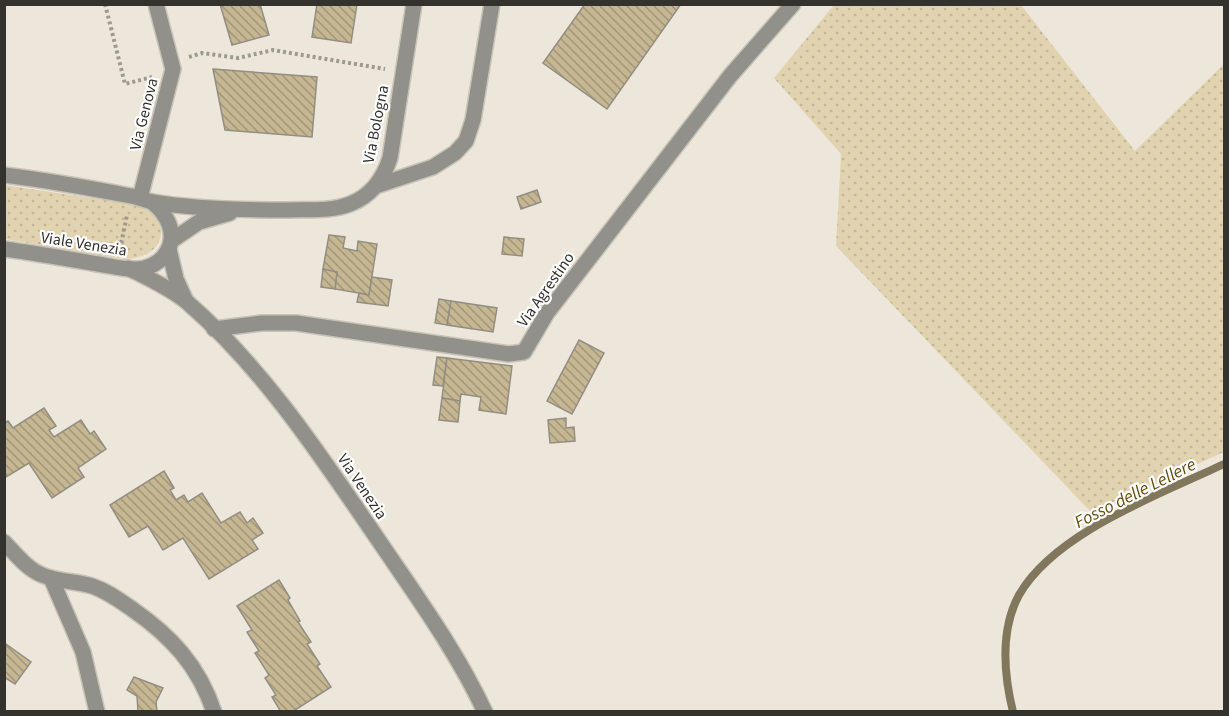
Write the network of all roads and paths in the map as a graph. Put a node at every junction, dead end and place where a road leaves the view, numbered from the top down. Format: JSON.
{"nodes":[{"id":1,"x":105,"y":4,"type":"edge"},
{"id":2,"x":156,"y":4,"type":"edge"},
{"id":3,"x":414,"y":4,"type":"edge"},
{"id":4,"x":492,"y":4,"type":"edge"},
{"id":5,"x":793,"y":4,"type":"edge"},
{"id":6,"x":171,"y":61,"type":"junction"},
{"id":7,"x":404,"y":72,"type":"junction"},
{"id":8,"x":156,"y":76,"type":"dead end"},
{"id":9,"x":4,"y":175,"type":"edge"},
{"id":10,"x":376,"y":186,"type":"junction"},
{"id":11,"x":146,"y":200,"type":"junction"},
{"id":12,"x":248,"y":210,"type":"junction"},
{"id":13,"x":127,"y":214,"type":"dead end"},
{"id":14,"x":170,"y":245,"type":"junction"},
{"id":15,"x":4,"y":249,"type":"edge"},
{"id":16,"x":123,"y":263,"type":"junction"},
{"id":17,"x":186,"y":301,"type":"junction"},
{"id":18,"x":214,"y":329,"type":"junction"},
{"id":19,"x":4,"y":542,"type":"edge"},
{"id":20,"x":51,"y":578,"type":"junction"},
{"id":21,"x":97,"y":711,"type":"edge"},
{"id":22,"x":214,"y":711,"type":"edge"},
{"id":23,"x":484,"y":711,"type":"edge"}],
"edges":[{"from":1,"to":8,"type":"path"},
{"from":2,"to":6,"type":"street","name":"Via Genova"},
{"from":3,"to":7,"type":"street","name":"Via Bologna"},
{"from":4,"to":10,"type":"street"},
{"from":5,"to":18,"type":"street","name":"Via Agrestino"},
{"from":6,"to":7,"type":"path"},
{"from":6,"to":11,"type":"street","name":"Via Genova"},
{"from":7,"to":10,"type":"street","name":"Via Bologna"},
{"from":9,"to":11,"type":"street","name":"Via Bologna"},
{"from":10,"to":12,"type":"street","name":"Via Bologna"},
{"from":11,"to":12,"type":"street","name":"Via Bologna"},
{"from":11,"to":14,"type":"street"},
{"from":12,"to":14,"type":"street","name":"Via Bologna"},
{"from":13,"to":16,"type":"path"},
{"from":14,"to":16,"type":"street","name":"Viale Venezia"},
{"from":14,"to":17,"type":"street","name":"Via Venezia"},
{"from":15,"to":16,"type":"street","name":"Viale Venezia"},
{"from":16,"to":17,"type":"street","name":"Via Venezia"},
{"from":17,"to":18,"type":"street","name":"Via Venezia"},
{"from":18,"to":23,"type":"street","name":"Via Venezia"},
{"from":19,"to":20,"type":"street"},
{"from":20,"to":21,"type":"street"},
{"from":20,"to":22,"type":"street"}]}
